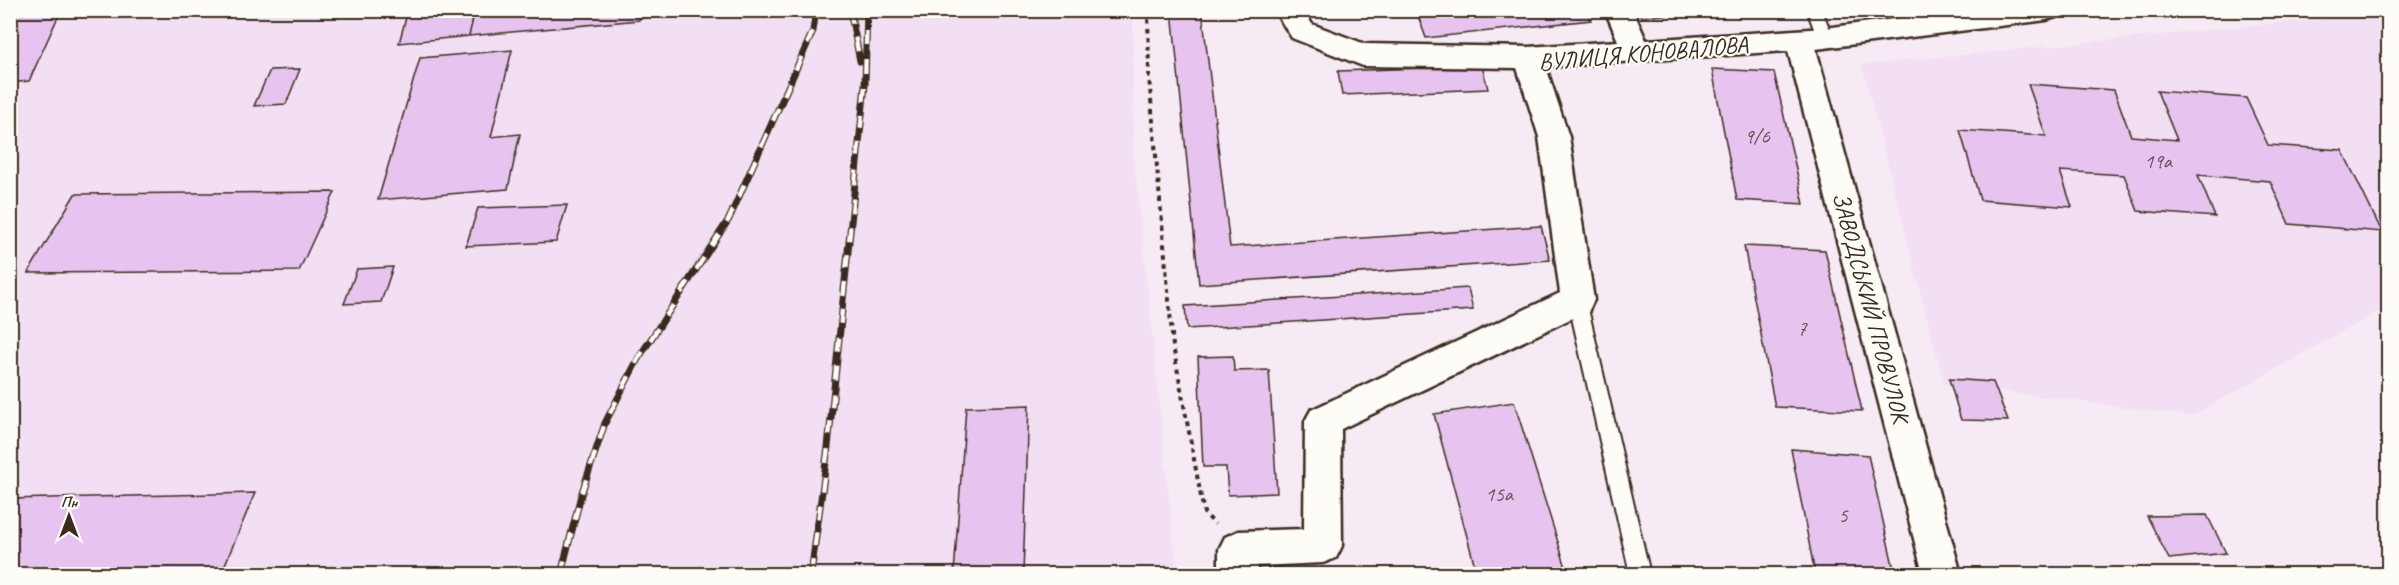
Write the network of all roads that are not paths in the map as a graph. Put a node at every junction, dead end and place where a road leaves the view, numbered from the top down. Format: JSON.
{"nodes":[{"id":1,"x":1288,"y":10,"type":"edge"},
{"id":2,"x":1619,"y":10,"type":"edge"},
{"id":3,"x":1814,"y":10,"type":"edge"},
{"id":4,"x":2046,"y":10,"type":"edge"},
{"id":5,"x":1812,"y":39,"type":"junction"},
{"id":6,"x":1637,"y":51,"type":"junction"},
{"id":7,"x":1528,"y":58,"type":"junction"},
{"id":8,"x":1577,"y":300,"type":"junction"},
{"id":9,"x":1238,"y":562,"type":"edge"},
{"id":10,"x":1640,"y":574,"type":"edge"},
{"id":11,"x":1942,"y":574,"type":"edge"}],
"edges":[{"from":1,"to":7,"type":"street"},
{"from":2,"to":6,"type":"street"},
{"from":3,"to":5,"type":"lane"},
{"from":4,"to":5,"type":"street","name":"ВУЛИЦЯ КОНОВАЛОВА"},
{"from":5,"to":6,"type":"street","name":"ВУЛИЦЯ КОНОВАЛОВА"},
{"from":5,"to":11,"type":"street","name":"ЗАВОДСЬКИЙ ПРОВУЛОК"},
{"from":6,"to":7,"type":"street","name":"ВУЛИЦЯ КОНОВАЛОВА"},
{"from":7,"to":8,"type":"street","name":"ВУЛИЦЯ КОНОВАЛОВА"},
{"from":8,"to":9,"type":"street"},
{"from":8,"to":10,"type":"lane"}]}
